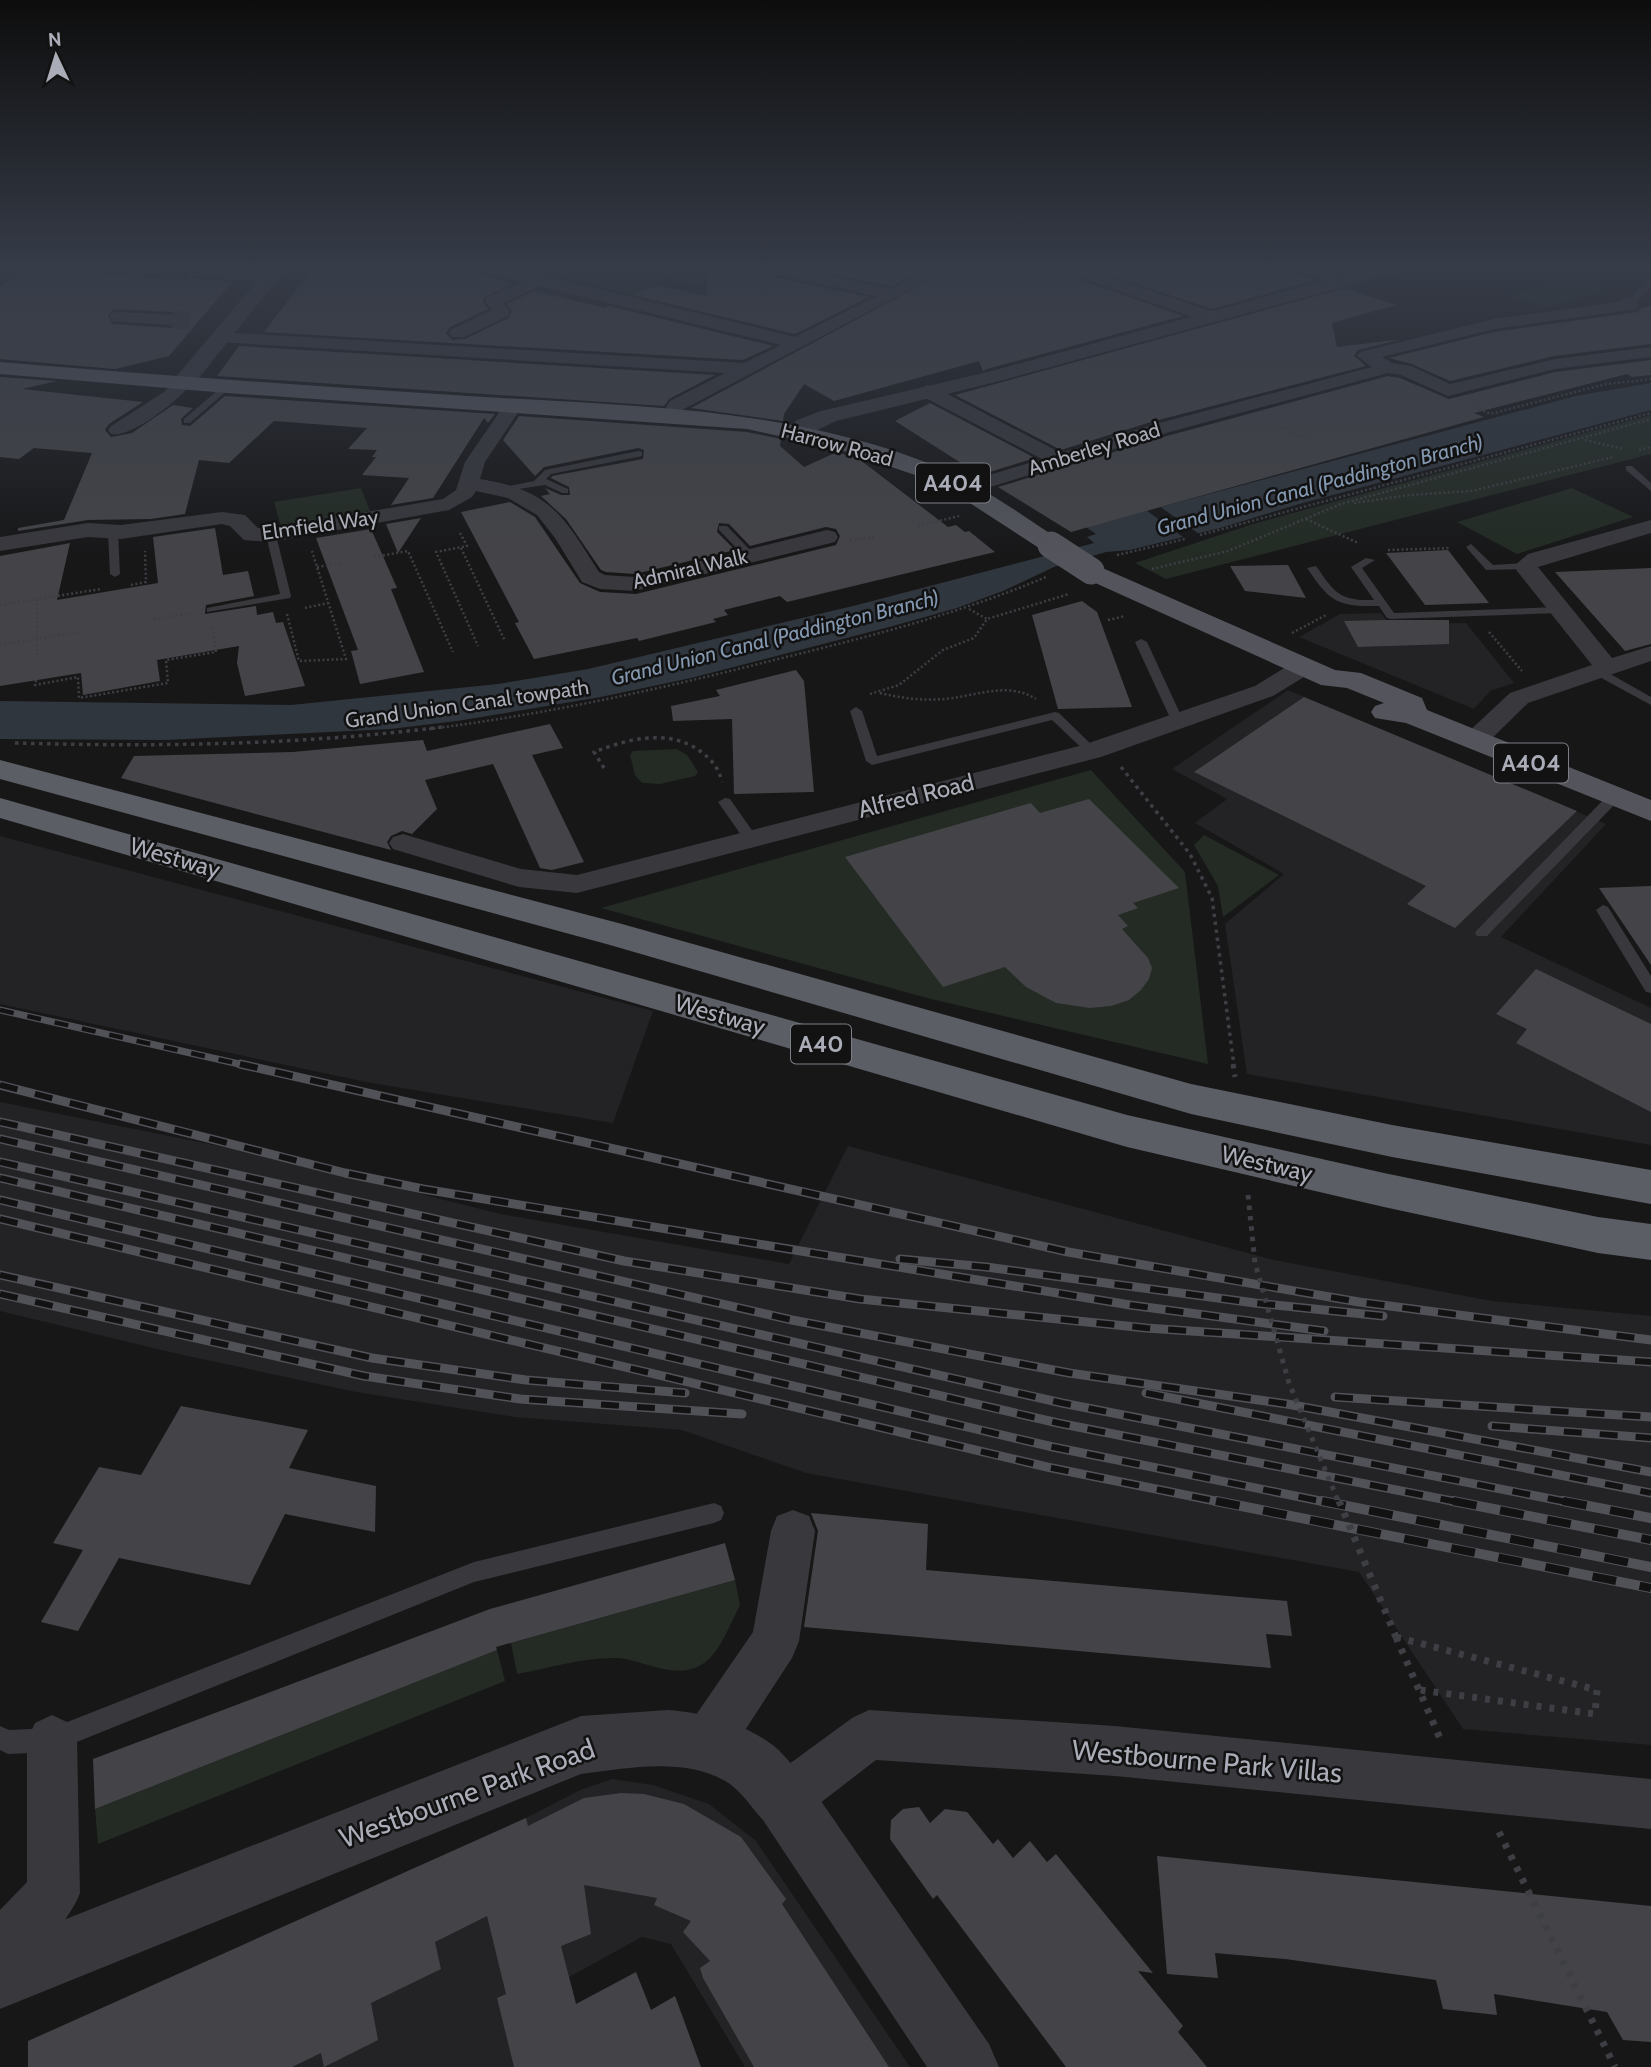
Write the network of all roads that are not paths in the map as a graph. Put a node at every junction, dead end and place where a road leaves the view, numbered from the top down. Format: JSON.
{"nodes":[{"id":1,"x":194,"y":363,"type":"edge"},
{"id":2,"x":672,"y":363,"type":"edge"},
{"id":3,"x":757,"y":363,"type":"edge"},
{"id":4,"x":1015,"y":363,"type":"edge"},
{"id":5,"x":1380,"y":363,"type":"edge"},
{"id":6,"x":1553,"y":363,"type":"edge"},
{"id":7,"x":0,"y":368,"type":"edge"},
{"id":8,"x":1388,"y":368,"type":"junction"},
{"id":9,"x":746,"y":369,"type":"junction"},
{"id":10,"x":183,"y":383,"type":"junction"},
{"id":11,"x":227,"y":387,"type":"junction"},
{"id":12,"x":927,"y":391,"type":"junction"},
{"id":13,"x":514,"y":405,"type":"junction"},
{"id":14,"x":671,"y":415,"type":"junction"},
{"id":15,"x":187,"y":421,"type":"dead end"},
{"id":16,"x":118,"y":430,"type":"dead end"},
{"id":17,"x":795,"y":432,"type":"junction"},
{"id":18,"x":639,"y":454,"type":"dead end"},
{"id":19,"x":1058,"y":459,"type":"junction"},
{"id":20,"x":1629,"y":468,"type":"dead end"},
{"id":21,"x":537,"y":483,"type":"junction"},
{"id":22,"x":469,"y":484,"type":"junction"},
{"id":23,"x":504,"y":488,"type":"junction"},
{"id":24,"x":1651,"y":488,"type":"edge"},
{"id":25,"x":964,"y":489,"type":"junction"},
{"id":26,"x":565,"y":491,"type":"dead end"},
{"id":27,"x":1651,"y":526,"type":"edge"},
{"id":28,"x":723,"y":528,"type":"dead end"},
{"id":29,"x":113,"y":533,"type":"junction"},
{"id":30,"x":271,"y":535,"type":"junction"},
{"id":31,"x":827,"y":537,"type":"dead end"},
{"id":32,"x":0,"y":544,"type":"edge"},
{"id":33,"x":1472,"y":547,"type":"road end"},
{"id":34,"x":750,"y":556,"type":"junction"},
{"id":35,"x":1370,"y":560,"type":"road end"},
{"id":36,"x":1525,"y":566,"type":"junction"},
{"id":37,"x":1312,"y":568,"type":"dead end"},
{"id":38,"x":115,"y":574,"type":"dead end"},
{"id":39,"x":1382,"y":603,"type":"junction"},
{"id":40,"x":211,"y":610,"type":"road end"},
{"id":41,"x":1559,"y":610,"type":"junction"},
{"id":42,"x":1140,"y":642,"type":"dead end"},
{"id":43,"x":1651,"y":653,"type":"edge"},
{"id":44,"x":1303,"y":667,"type":"junction"},
{"id":45,"x":1602,"y":669,"type":"junction"},
{"id":46,"x":1650,"y":702,"type":"edge"},
{"id":47,"x":856,"y":711,"type":"road end"},
{"id":48,"x":1178,"y":722,"type":"junction"},
{"id":49,"x":1475,"y":740,"type":"junction"},
{"id":50,"x":1101,"y":748,"type":"junction"},
{"id":51,"x":7,"y":756,"type":"edge"},
{"id":52,"x":1615,"y":796,"type":"junction"},
{"id":53,"x":725,"y":802,"type":"road end"},
{"id":54,"x":0,"y":808,"type":"edge"},
{"id":55,"x":1651,"y":811,"type":"edge"},
{"id":56,"x":751,"y":839,"type":"junction"},
{"id":57,"x":403,"y":843,"type":"dead end"},
{"id":58,"x":1603,"y":910,"type":"dead end"},
{"id":59,"x":1482,"y":933,"type":"dead end"},
{"id":60,"x":1651,"y":988,"type":"edge"},
{"id":61,"x":1651,"y":1187,"type":"edge"},
{"id":62,"x":1651,"y":1242,"type":"edge"},
{"id":63,"x":714,"y":1513,"type":"dead end"},
{"id":64,"x":793,"y":1531,"type":"dead end"},
{"id":65,"x":0,"y":1738,"type":"edge"},
{"id":66,"x":52,"y":1740,"type":"junction"},
{"id":67,"x":707,"y":1743,"type":"junction"},
{"id":68,"x":784,"y":1799,"type":"junction"},
{"id":69,"x":1651,"y":1804,"type":"edge"},
{"id":70,"x":0,"y":1948,"type":"edge"},
{"id":71,"x":0,"y":1977,"type":"edge"},
{"id":72,"x":966,"y":2067,"type":"edge"}],
"edges":[{"from":1,"to":10,"type":"street"},
{"from":2,"to":9,"type":"street"},
{"from":3,"to":9,"type":"street"},
{"from":4,"to":12,"type":"street"},
{"from":5,"to":8,"type":"street"},
{"from":6,"to":8,"type":"street"},
{"from":7,"to":10,"type":"main road","name":"Harrow Road","number":"A404"},
{"from":8,"to":19,"type":"street","name":"Amberley Road"},
{"from":9,"to":14,"type":"street"},
{"from":10,"to":11,"type":"main road","name":"Harrow Road","number":"A404"},
{"from":10,"to":16,"type":"street"},
{"from":11,"to":13,"type":"main road","name":"Harrow Road","number":"A404"},
{"from":11,"to":15,"type":"lane"},
{"from":12,"to":17,"type":"street"},
{"from":12,"to":19,"type":"street"},
{"from":13,"to":14,"type":"main road","name":"Harrow Road","number":"A404"},
{"from":13,"to":22,"type":"street","name":"Elmfield Way"},
{"from":14,"to":17,"type":"main road","name":"Harrow Road","number":"A404"},
{"from":17,"to":25,"type":"main road","name":"Harrow Road","number":"A404"},
{"from":18,"to":21,"type":"lane"},
{"from":19,"to":25,"type":"street","name":"Amberley Road"},
{"from":20,"to":24,"type":"lane"},
{"from":21,"to":23,"type":"lane"},
{"from":21,"to":26,"type":"lane"},
{"from":22,"to":23,"type":"street","name":"Admiral Walk"},
{"from":22,"to":30,"type":"street","name":"Elmfield Way"},
{"from":23,"to":34,"type":"street","name":"Admiral Walk"},
{"from":25,"to":44,"type":"main road","name":"Harrow Road","number":"A404","bridge":true},
{"from":27,"to":36,"type":"street"},
{"from":28,"to":34,"type":"lane"},
{"from":29,"to":30,"type":"street","name":"Elmfield Way"},
{"from":29,"to":32,"type":"street","name":"Elmfield Way"},
{"from":29,"to":38,"type":"lane"},
{"from":30,"to":40,"type":"lane"},
{"from":31,"to":34,"type":"street","name":"Admiral Walk"},
{"from":33,"to":36,"type":"lane"},
{"from":35,"to":39,"type":"lane"},
{"from":36,"to":41,"type":"street"},
{"from":37,"to":39,"type":"lane"},
{"from":39,"to":41,"type":"lane"},
{"from":41,"to":45,"type":"street"},
{"from":42,"to":48,"type":"lane"},
{"from":43,"to":45,"type":"street"},
{"from":44,"to":48,"type":"street","name":"Alfred Road"},
{"from":44,"to":49,"type":"main road","name":"Harrow Road","number":"A404"},
{"from":45,"to":46,"type":"lane"},
{"from":45,"to":49,"type":"street"},
{"from":47,"to":50,"type":"lane"},
{"from":48,"to":50,"type":"street","name":"Alfred Road"},
{"from":49,"to":52,"type":"main road","name":"Harrow Road","number":"A404"},
{"from":50,"to":56,"type":"street","name":"Alfred Road"},
{"from":51,"to":61,"type":"highway","name":"Westway","number":"A40"},
{"from":52,"to":55,"type":"main road","name":"Harrow Road","number":"A404"},
{"from":52,"to":59,"type":"lane"},
{"from":53,"to":56,"type":"lane"},
{"from":54,"to":62,"type":"highway","name":"Westway","number":"A40"},
{"from":56,"to":57,"type":"street","name":"Alfred Road"},
{"from":58,"to":60,"type":"lane"},
{"from":63,"to":66,"type":"lane"},
{"from":64,"to":67,"type":"street"},
{"from":65,"to":66,"type":"lane"},
{"from":66,"to":70,"type":"street"},
{"from":67,"to":68,"type":"street","name":"Westbourne Park Road"},
{"from":67,"to":71,"type":"street","name":"Westbourne Park Road"},
{"from":68,"to":69,"type":"street","name":"Westbourne Park Villas"},
{"from":68,"to":72,"type":"street","name":"Westbourne Park Road"}]}
